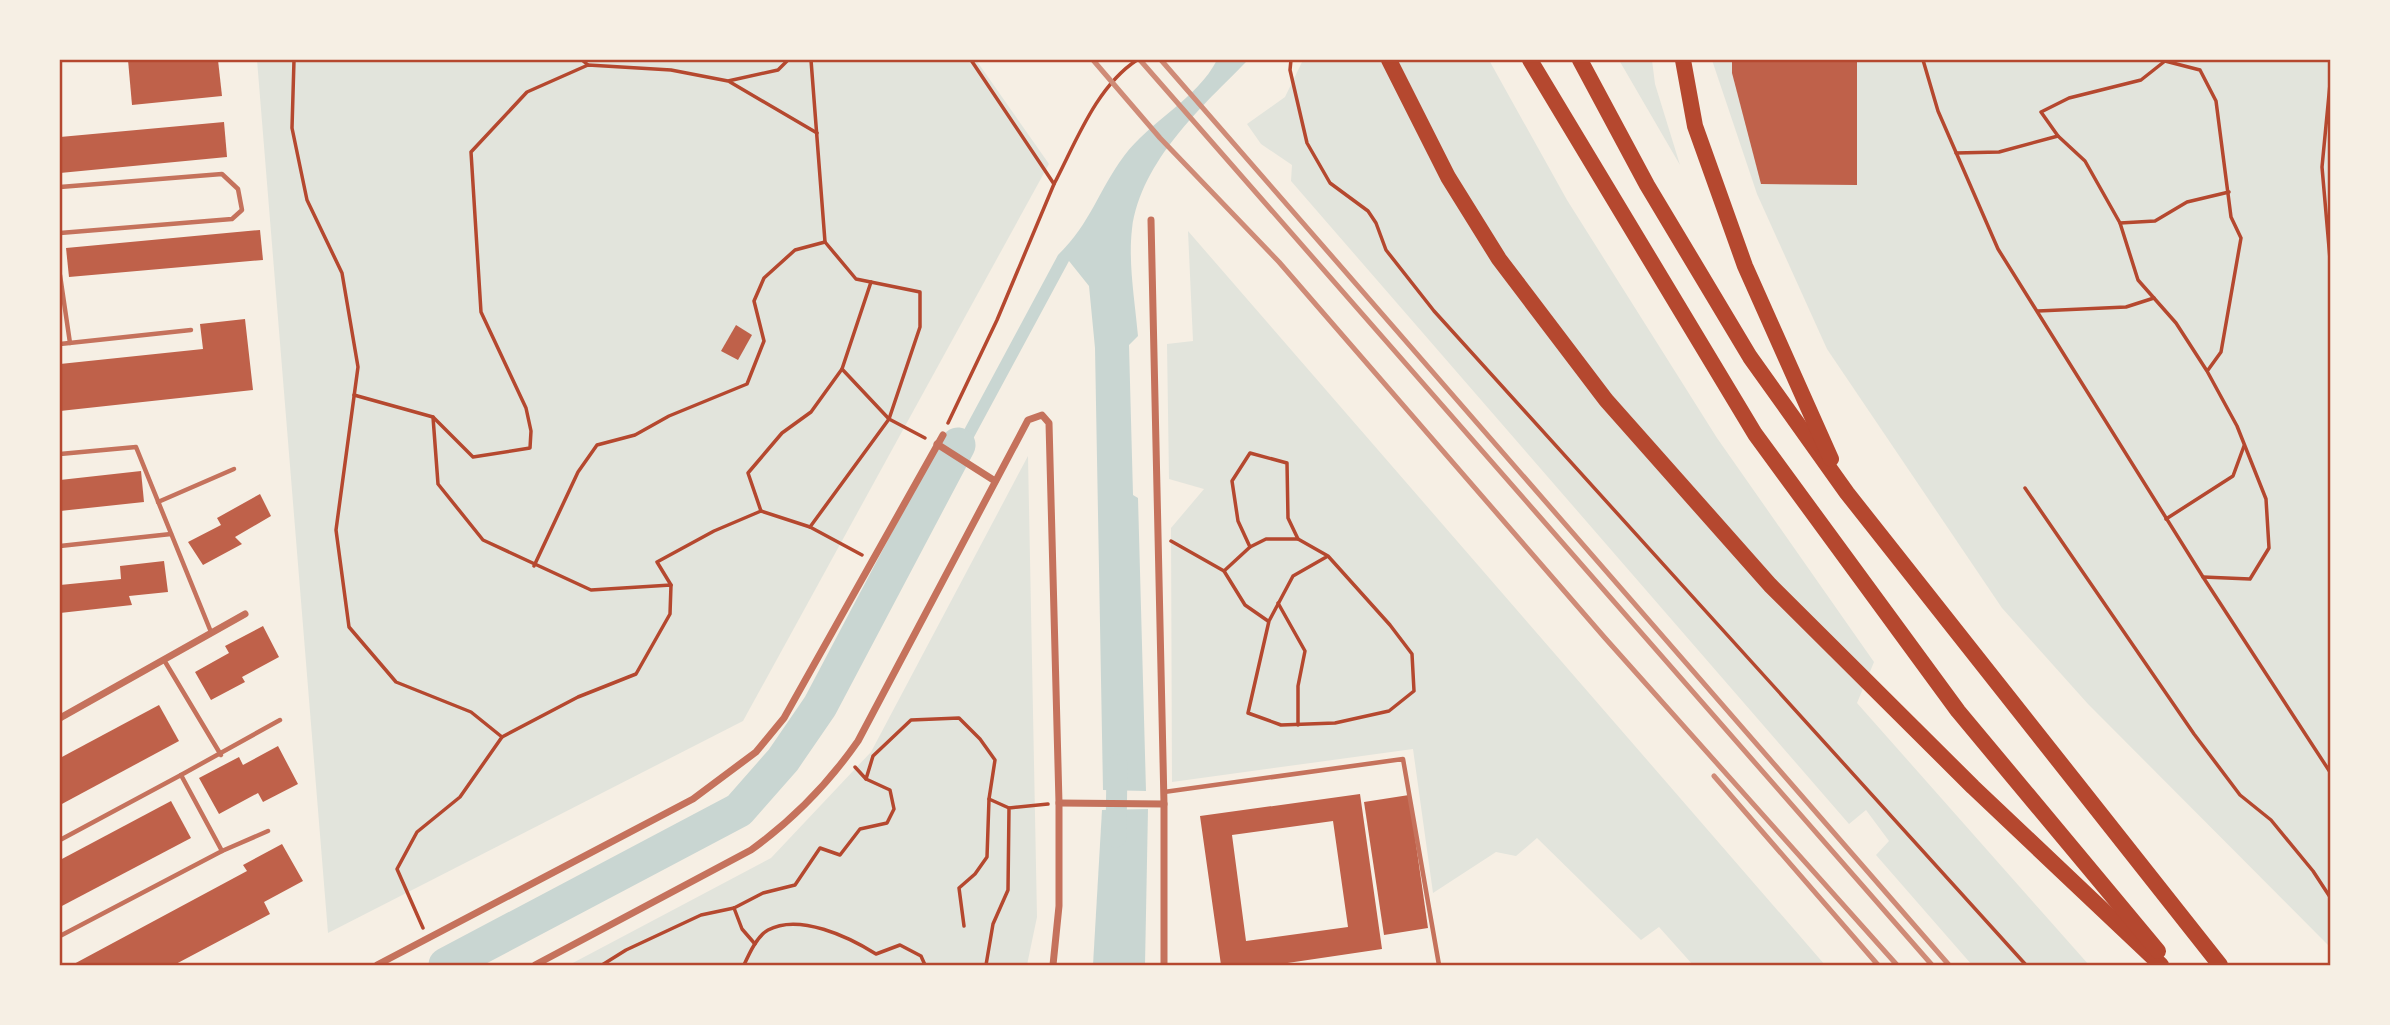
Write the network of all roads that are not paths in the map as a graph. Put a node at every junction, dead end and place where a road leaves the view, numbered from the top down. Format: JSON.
{"nodes":[{"id":1,"x":1389,"y":60,"type":"edge"},
{"id":2,"x":1530,"y":60,"type":"edge"},
{"id":3,"x":1580,"y":60,"type":"edge"},
{"id":4,"x":1683,"y":60,"type":"edge"},
{"id":5,"x":60,"y":187,"type":"edge"},
{"id":6,"x":1151,"y":220,"type":"dead end"},
{"id":7,"x":60,"y":233,"type":"edge"},
{"id":8,"x":60,"y":275,"type":"edge"},
{"id":9,"x":191,"y":330,"type":"dead end"},
{"id":10,"x":70,"y":342,"type":"junction"},
{"id":11,"x":60,"y":344,"type":"edge"},
{"id":12,"x":943,"y":435,"type":"road end"},
{"id":13,"x":941,"y":446,"type":"junction"},
{"id":14,"x":60,"y":454,"type":"edge"},
{"id":15,"x":234,"y":469,"type":"dead end"},
{"id":16,"x":995,"y":481,"type":"junction"},
{"id":17,"x":1847,"y":493,"type":"junction"},
{"id":18,"x":158,"y":502,"type":"junction"},
{"id":19,"x":171,"y":534,"type":"junction"},
{"id":20,"x":60,"y":546,"type":"edge"},
{"id":21,"x":246,"y":614,"type":"dead end"},
{"id":22,"x":211,"y":633,"type":"junction"},
{"id":23,"x":164,"y":659,"type":"junction"},
{"id":24,"x":60,"y":718,"type":"edge"},
{"id":25,"x":280,"y":720,"type":"dead end"},
{"id":26,"x":221,"y":755,"type":"junction"},
{"id":27,"x":181,"y":775,"type":"junction"},
{"id":28,"x":1164,"y":792,"type":"junction"},
{"id":29,"x":1059,"y":803,"type":"junction"},
{"id":30,"x":1164,"y":804,"type":"junction"},
{"id":31,"x":268,"y":831,"type":"dead end"},
{"id":32,"x":60,"y":840,"type":"edge"},
{"id":33,"x":222,"y":851,"type":"junction"},
{"id":34,"x":60,"y":936,"type":"edge"},
{"id":35,"x":377,"y":965,"type":"edge"},
{"id":36,"x":535,"y":965,"type":"edge"},
{"id":37,"x":1054,"y":965,"type":"edge"},
{"id":38,"x":1164,"y":965,"type":"edge"},
{"id":39,"x":1439,"y":965,"type":"edge"},
{"id":40,"x":2161,"y":965,"type":"edge"},
{"id":41,"x":2170,"y":965,"type":"edge"},
{"id":42,"x":2220,"y":965,"type":"edge"}],
"edges":[{"from":1,"to":40,"type":"highway"},
{"from":2,"to":41,"type":"highway"},
{"from":3,"to":17,"type":"highway"},
{"from":4,"to":17,"type":"highway"},
{"from":5,"to":7,"type":"lane"},
{"from":6,"to":28,"type":"street"},
{"from":8,"to":10,"type":"lane"},
{"from":9,"to":10,"type":"lane"},
{"from":10,"to":11,"type":"lane"},
{"from":12,"to":13,"type":"street"},
{"from":13,"to":16,"type":"street"},
{"from":13,"to":35,"type":"street"},
{"from":14,"to":18,"type":"lane"},
{"from":15,"to":18,"type":"lane"},
{"from":16,"to":29,"type":"street"},
{"from":16,"to":36,"type":"street"},
{"from":17,"to":42,"type":"highway"},
{"from":18,"to":19,"type":"lane"},
{"from":19,"to":20,"type":"lane"},
{"from":19,"to":22,"type":"lane"},
{"from":21,"to":22,"type":"street"},
{"from":22,"to":23,"type":"street"},
{"from":23,"to":24,"type":"street"},
{"from":23,"to":26,"type":"lane"},
{"from":25,"to":26,"type":"lane"},
{"from":26,"to":27,"type":"lane"},
{"from":27,"to":32,"type":"lane"},
{"from":27,"to":33,"type":"lane"},
{"from":28,"to":30,"type":"street"},
{"from":28,"to":39,"type":"lane"},
{"from":29,"to":30,"type":"street"},
{"from":29,"to":37,"type":"street"},
{"from":30,"to":38,"type":"street"},
{"from":31,"to":33,"type":"lane"},
{"from":33,"to":34,"type":"lane"}]}
